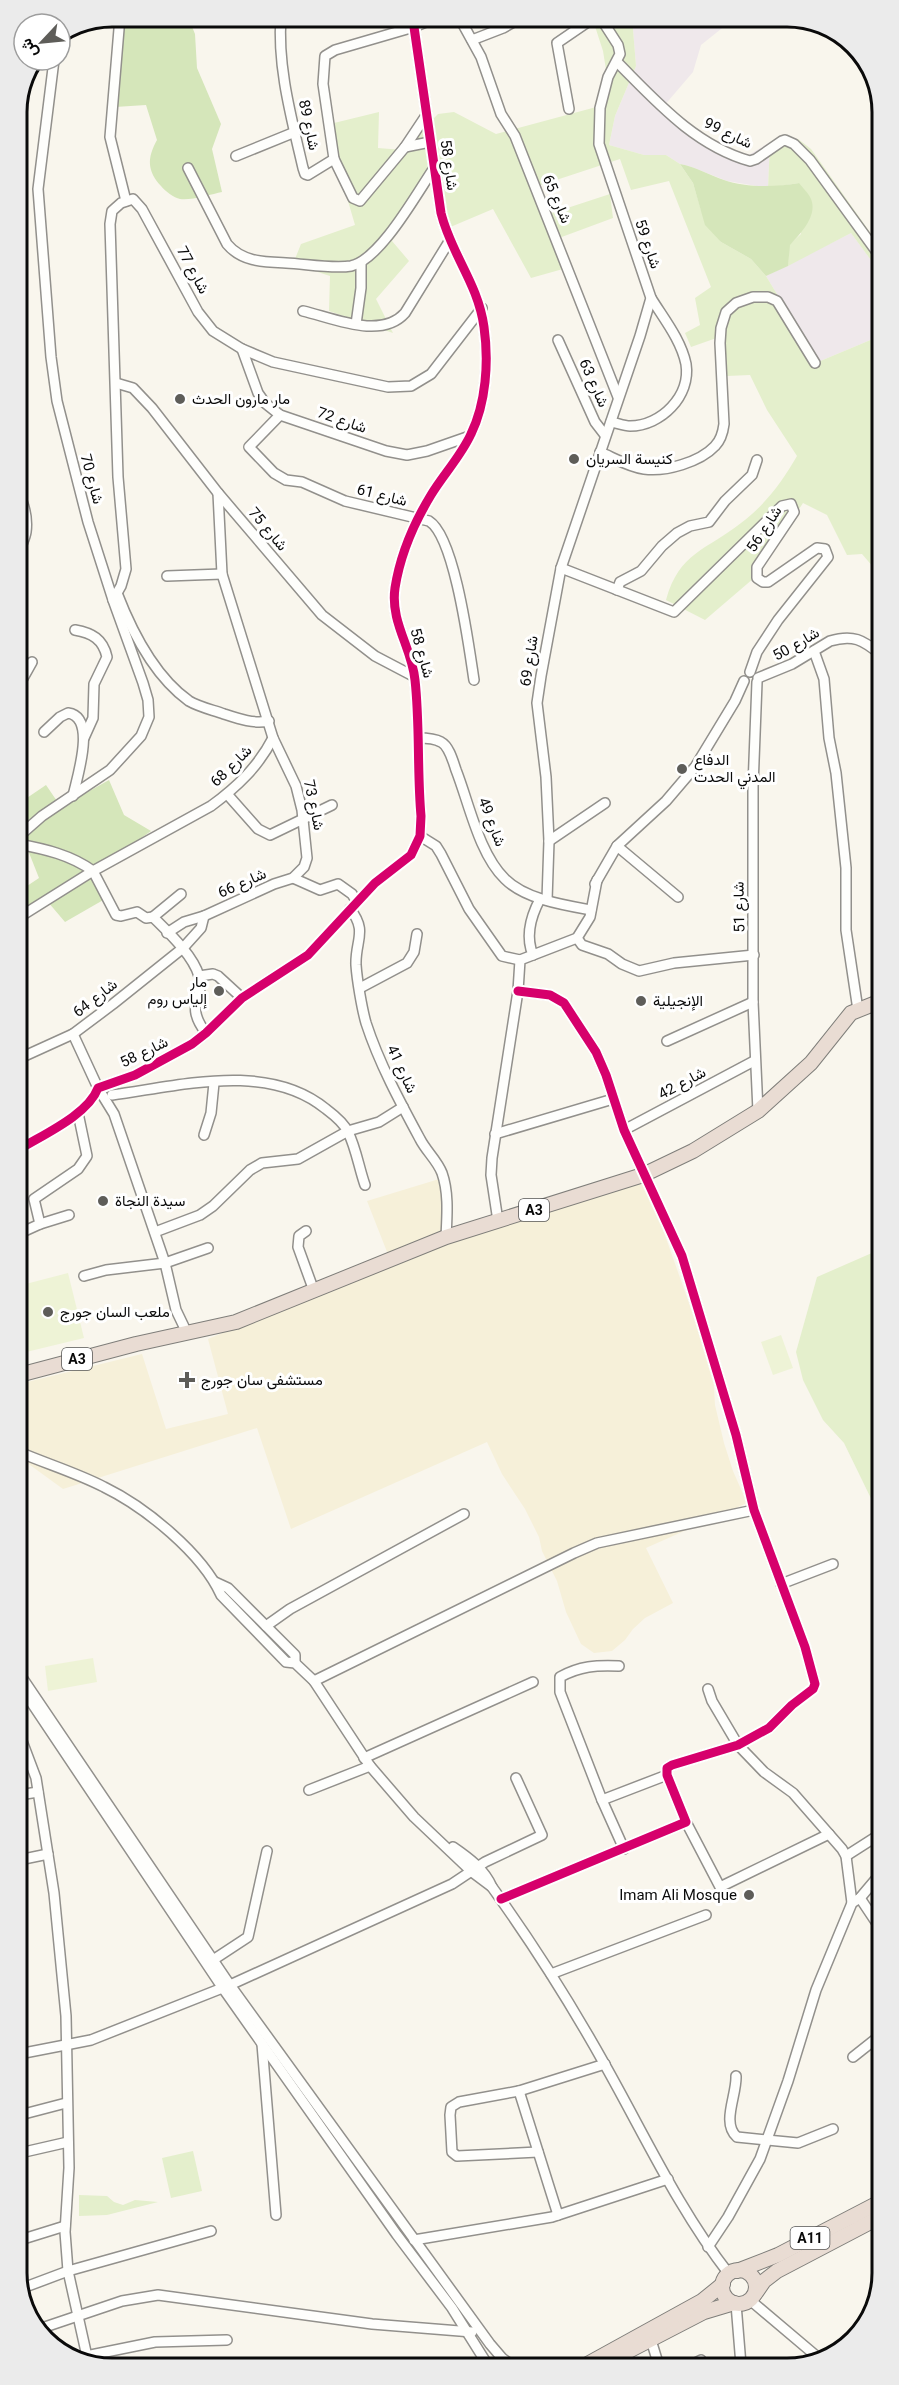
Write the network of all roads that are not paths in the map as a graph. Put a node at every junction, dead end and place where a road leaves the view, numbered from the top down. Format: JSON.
{"nodes":[{"id":1,"x":119,"y":27,"type":"edge"},
{"id":2,"x":281,"y":27,"type":"edge"},
{"id":3,"x":414,"y":27,"type":"joint"},
{"id":4,"x":465,"y":27,"type":"edge"},
{"id":5,"x":505,"y":27,"type":"edge"},
{"id":6,"x":580,"y":27,"type":"edge"},
{"id":7,"x":606,"y":27,"type":"edge"},
{"id":8,"x":472,"y":40,"type":"junction"},
{"id":9,"x":617,"y":62,"type":"junction"},
{"id":10,"x":53,"y":72,"type":"edge"},
{"id":11,"x":569,"y":109,"type":"dead end"},
{"id":12,"x":427,"y":114,"type":"junction"},
{"id":13,"x":295,"y":132,"type":"junction"},
{"id":14,"x":430,"y":142,"type":"junction"},
{"id":15,"x":405,"y":147,"type":"junction"},
{"id":16,"x":236,"y":156,"type":"dead end"},
{"id":17,"x":334,"y":159,"type":"junction"},
{"id":18,"x":188,"y":168,"type":"dead end"},
{"id":19,"x":434,"y":168,"type":"junction"},
{"id":20,"x":126,"y":201,"type":"junction"},
{"id":21,"x":450,"y":240,"type":"junction"},
{"id":22,"x":872,"y":245,"type":"edge"},
{"id":23,"x":362,"y":262,"type":"junction"},
{"id":24,"x":651,"y":298,"type":"junction"},
{"id":25,"x":482,"y":308,"type":"junction"},
{"id":26,"x":303,"y":311,"type":"dead end"},
{"id":27,"x":356,"y":324,"type":"junction"},
{"id":28,"x":558,"y":340,"type":"dead end"},
{"id":29,"x":242,"y":349,"type":"junction"},
{"id":30,"x":815,"y":363,"type":"dead end"},
{"id":31,"x":116,"y":383,"type":"junction"},
{"id":32,"x":618,"y":397,"type":"junction"},
{"id":33,"x":280,"y":415,"type":"junction"},
{"id":34,"x":611,"y":422,"type":"junction"},
{"id":35,"x":605,"y":435,"type":"junction"},
{"id":36,"x":470,"y":436,"type":"junction"},
{"id":37,"x":600,"y":452,"type":"junction"},
{"id":38,"x":757,"y":460,"type":"dead end"},
{"id":39,"x":218,"y":493,"type":"junction"},
{"id":40,"x":419,"y":519,"type":"junction"},
{"id":41,"x":561,"y":568,"type":"junction"},
{"id":42,"x":222,"y":574,"type":"junction"},
{"id":43,"x":167,"y":576,"type":"dead end"},
{"id":44,"x":617,"y":590,"type":"junction"},
{"id":45,"x":115,"y":597,"type":"junction"},
{"id":46,"x":75,"y":630,"type":"dead end"},
{"id":47,"x":872,"y":648,"type":"edge"},
{"id":48,"x":814,"y":651,"type":"junction"},
{"id":49,"x":32,"y":662,"type":"dead end"},
{"id":50,"x":27,"y":671,"type":"edge"},
{"id":51,"x":415,"y":677,"type":"junction"},
{"id":52,"x":474,"y":680,"type":"dead end"},
{"id":53,"x":752,"y":680,"type":"junction"},
{"id":54,"x":269,"y":721,"type":"junction"},
{"id":55,"x":44,"y":732,"type":"dead end"},
{"id":56,"x":84,"y":738,"type":"junction"},
{"id":57,"x":273,"y":738,"type":"junction"},
{"id":58,"x":418,"y":738,"type":"junction"},
{"id":59,"x":227,"y":794,"type":"junction"},
{"id":60,"x":73,"y":796,"type":"junction"},
{"id":61,"x":605,"y":803,"type":"dead end"},
{"id":62,"x":332,"y":805,"type":"dead end"},
{"id":63,"x":303,"y":819,"type":"junction"},
{"id":64,"x":27,"y":829,"type":"edge"},
{"id":65,"x":420,"y":836,"type":"junction"},
{"id":66,"x":27,"y":841,"type":"edge"},
{"id":67,"x":549,"y":841,"type":"junction"},
{"id":68,"x":616,"y":846,"type":"junction"},
{"id":69,"x":93,"y":871,"type":"junction"},
{"id":70,"x":293,"y":878,"type":"junction"},
{"id":71,"x":181,"y":894,"type":"dead end"},
{"id":72,"x":678,"y":897,"type":"dead end"},
{"id":73,"x":548,"y":900,"type":"junction"},
{"id":74,"x":354,"y":905,"type":"junction"},
{"id":75,"x":588,"y":906,"type":"junction"},
{"id":76,"x":27,"y":912,"type":"edge"},
{"id":77,"x":204,"y":916,"type":"junction"},
{"id":78,"x":153,"y":917,"type":"junction"},
{"id":79,"x":167,"y":933,"type":"junction"},
{"id":80,"x":417,"y":934,"type":"dead end"},
{"id":81,"x":577,"y":938,"type":"junction"},
{"id":82,"x":183,"y":948,"type":"junction"},
{"id":83,"x":533,"y":955,"type":"junction"},
{"id":84,"x":754,"y":955,"type":"junction"},
{"id":85,"x":520,"y":960,"type":"junction"},
{"id":86,"x":199,"y":976,"type":"junction"},
{"id":87,"x":360,"y":988,"type":"junction"},
{"id":88,"x":518,"y":991,"type":"junction"},
{"id":89,"x":242,"y":998,"type":"junction"},
{"id":90,"x":753,"y":1002,"type":"junction"},
{"id":91,"x":872,"y":1004,"type":"edge"},
{"id":92,"x":858,"y":1010,"type":"junction"},
{"id":93,"x":207,"y":1033,"type":"junction"},
{"id":94,"x":73,"y":1034,"type":"junction"},
{"id":95,"x":667,"y":1041,"type":"dead end"},
{"id":96,"x":27,"y":1055,"type":"edge"},
{"id":97,"x":754,"y":1061,"type":"junction"},
{"id":98,"x":135,"y":1075,"type":"junction"},
{"id":99,"x":214,"y":1083,"type":"junction"},
{"id":100,"x":98,"y":1088,"type":"junction"},
{"id":101,"x":109,"y":1096,"type":"junction"},
{"id":102,"x":613,"y":1098,"type":"junction"},
{"id":103,"x":91,"y":1102,"type":"junction"},
{"id":104,"x":403,"y":1107,"type":"junction"},
{"id":105,"x":758,"y":1111,"type":"junction"},
{"id":106,"x":78,"y":1113,"type":"junction"},
{"id":107,"x":624,"y":1130,"type":"junction"},
{"id":108,"x":348,"y":1131,"type":"junction"},
{"id":109,"x":495,"y":1134,"type":"junction"},
{"id":110,"x":204,"y":1135,"type":"dead end"},
{"id":111,"x":27,"y":1144,"type":"edge"},
{"id":112,"x":643,"y":1175,"type":"junction"},
{"id":113,"x":364,"y":1185,"type":"dead end"},
{"id":114,"x":69,"y":1215,"type":"dead end"},
{"id":115,"x":498,"y":1221,"type":"junction"},
{"id":116,"x":40,"y":1224,"type":"junction"},
{"id":117,"x":27,"y":1230,"type":"edge"},
{"id":118,"x":306,"y":1231,"type":"dead end"},
{"id":119,"x":154,"y":1232,"type":"junction"},
{"id":120,"x":446,"y":1237,"type":"junction"},
{"id":121,"x":208,"y":1248,"type":"dead end"},
{"id":122,"x":165,"y":1263,"type":"junction"},
{"id":123,"x":84,"y":1276,"type":"dead end"},
{"id":124,"x":314,"y":1291,"type":"junction"},
{"id":125,"x":181,"y":1334,"type":"junction"},
{"id":126,"x":27,"y":1373,"type":"edge"},
{"id":127,"x":27,"y":1455,"type":"edge"},
{"id":128,"x":754,"y":1510,"type":"junction"},
{"id":129,"x":464,"y":1514,"type":"dead end"},
{"id":130,"x":833,"y":1564,"type":"dead end"},
{"id":131,"x":215,"y":1582,"type":"junction"},
{"id":132,"x":781,"y":1584,"type":"junction"},
{"id":133,"x":266,"y":1626,"type":"junction"},
{"id":134,"x":295,"y":1663,"type":"junction"},
{"id":135,"x":619,"y":1666,"type":"dead end"},
{"id":136,"x":314,"y":1682,"type":"junction"},
{"id":137,"x":533,"y":1682,"type":"dead end"},
{"id":138,"x":27,"y":1685,"type":"edge"},
{"id":139,"x":708,"y":1689,"type":"dead end"},
{"id":140,"x":27,"y":1696,"type":"edge"},
{"id":141,"x":738,"y":1745,"type":"junction"},
{"id":142,"x":27,"y":1754,"type":"edge"},
{"id":143,"x":367,"y":1762,"type":"junction"},
{"id":144,"x":667,"y":1775,"type":"junction"},
{"id":145,"x":516,"y":1778,"type":"dead end"},
{"id":146,"x":309,"y":1790,"type":"dead end"},
{"id":147,"x":38,"y":1792,"type":"junction"},
{"id":148,"x":27,"y":1794,"type":"edge"},
{"id":149,"x":602,"y":1800,"type":"junction"},
{"id":150,"x":686,"y":1822,"type":"junction"},
{"id":151,"x":829,"y":1834,"type":"junction"},
{"id":152,"x":872,"y":1839,"type":"edge"},
{"id":153,"x":624,"y":1849,"type":"junction"},
{"id":154,"x":267,"y":1851,"type":"dead end"},
{"id":155,"x":48,"y":1854,"type":"junction"},
{"id":156,"x":846,"y":1856,"type":"junction"},
{"id":157,"x":27,"y":1858,"type":"edge"},
{"id":158,"x":475,"y":1870,"type":"junction"},
{"id":159,"x":872,"y":1883,"type":"edge"},
{"id":160,"x":501,"y":1899,"type":"junction"},
{"id":161,"x":856,"y":1900,"type":"junction"},
{"id":162,"x":705,"y":1915,"type":"dead end"},
{"id":163,"x":872,"y":1917,"type":"edge"},
{"id":164,"x":213,"y":1960,"type":"junction"},
{"id":165,"x":551,"y":1974,"type":"junction"},
{"id":166,"x":226,"y":1986,"type":"junction"},
{"id":167,"x":262,"y":2042,"type":"junction"},
{"id":168,"x":872,"y":2042,"type":"edge"},
{"id":169,"x":66,"y":2046,"type":"junction"},
{"id":170,"x":27,"y":2053,"type":"edge"},
{"id":171,"x":853,"y":2057,"type":"dead end"},
{"id":172,"x":605,"y":2064,"type":"junction"},
{"id":173,"x":736,"y":2076,"type":"dead end"},
{"id":174,"x":519,"y":2091,"type":"junction"},
{"id":175,"x":66,"y":2103,"type":"junction"},
{"id":176,"x":27,"y":2113,"type":"edge"},
{"id":177,"x":833,"y":2129,"type":"dead end"},
{"id":178,"x":767,"y":2140,"type":"junction"},
{"id":179,"x":68,"y":2142,"type":"junction"},
{"id":180,"x":27,"y":2151,"type":"edge"},
{"id":181,"x":538,"y":2151,"type":"junction"},
{"id":182,"x":668,"y":2179,"type":"junction"},
{"id":183,"x":872,"y":2206,"type":"edge"},
{"id":184,"x":558,"y":2215,"type":"junction"},
{"id":185,"x":276,"y":2216,"type":"dead end"},
{"id":186,"x":872,"y":2225,"type":"edge"},
{"id":187,"x":65,"y":2226,"type":"junction"},
{"id":188,"x":211,"y":2231,"type":"dead end"},
{"id":189,"x":27,"y":2238,"type":"edge"},
{"id":190,"x":414,"y":2240,"type":"junction"},
{"id":191,"x":708,"y":2247,"type":"junction"},
{"id":192,"x":68,"y":2271,"type":"junction"},
{"id":193,"x":729,"y":2276,"type":"junction"},
{"id":194,"x":28,"y":2286,"type":"edge"},
{"id":195,"x":752,"y":2297,"type":"junction"},
{"id":196,"x":735,"y":2304,"type":"junction"},
{"id":197,"x":77,"y":2316,"type":"junction"},
{"id":198,"x":46,"y":2327,"type":"edge"},
{"id":199,"x":481,"y":2331,"type":"junction"},
{"id":200,"x":468,"y":2333,"type":"junction"},
{"id":201,"x":227,"y":2340,"type":"dead end"},
{"id":202,"x":651,"y":2340,"type":"junction"},
{"id":203,"x":86,"y":2354,"type":"edge"},
{"id":204,"x":813,"y":2354,"type":"edge"},
{"id":205,"x":97,"y":2356,"type":"edge"},
{"id":206,"x":483,"y":2358,"type":"edge"},
{"id":207,"x":503,"y":2358,"type":"edge"},
{"id":208,"x":599,"y":2358,"type":"edge"},
{"id":209,"x":617,"y":2358,"type":"edge"},
{"id":210,"x":657,"y":2358,"type":"edge"},
{"id":211,"x":740,"y":2358,"type":"edge"}],
"edges":[{"from":1,"to":20,"type":"street"},
{"from":2,"to":13,"type":"street","name":"شارع 89"},
{"from":3,"to":12,"type":"street","name":"شارع 58"},
{"from":3,"to":17,"type":"street","name":"شارع 89"},
{"from":4,"to":8,"type":"street","name":"شارع 65"},
{"from":5,"to":8,"type":"street"},
{"from":6,"to":11,"type":"street"},
{"from":7,"to":9,"type":"street"},
{"from":8,"to":32,"type":"street","name":"شارع 65"},
{"from":9,"to":22,"type":"street","name":"شارع 99"},
{"from":9,"to":24,"type":"street","name":"شارع 59"},
{"from":10,"to":45,"type":"street","name":"شارع 70"},
{"from":12,"to":14,"type":"street","name":"شارع 58"},
{"from":12,"to":15,"type":"street"},
{"from":13,"to":16,"type":"street"},
{"from":13,"to":17,"type":"street","name":"شارع 89"},
{"from":14,"to":15,"type":"street"},
{"from":14,"to":19,"type":"street","name":"شارع 58"},
{"from":15,"to":17,"type":"street"},
{"from":18,"to":23,"type":"street"},
{"from":19,"to":21,"type":"street","name":"شارع 58"},
{"from":19,"to":23,"type":"street"},
{"from":20,"to":29,"type":"street","name":"شارع 77"},
{"from":20,"to":31,"type":"street"},
{"from":21,"to":25,"type":"street","name":"شارع 58"},
{"from":21,"to":27,"type":"street"},
{"from":23,"to":27,"type":"street"},
{"from":24,"to":32,"type":"street"},
{"from":24,"to":34,"type":"street","name":"شارع 59"},
{"from":25,"to":29,"type":"street"},
{"from":25,"to":36,"type":"street","name":"شارع 58"},
{"from":26,"to":27,"type":"street"},
{"from":28,"to":35,"type":"street","name":"شارع 63"},
{"from":29,"to":33,"type":"street","name":"شارع 72"},
{"from":30,"to":37,"type":"street"},
{"from":31,"to":39,"type":"street","name":"شارع 75"},
{"from":31,"to":45,"type":"street"},
{"from":32,"to":34,"type":"street"},
{"from":33,"to":36,"type":"street","name":"شارع 72"},
{"from":33,"to":40,"type":"street","name":"شارع 61"},
{"from":34,"to":35,"type":"street"},
{"from":35,"to":37,"type":"street","name":"شارع 69"},
{"from":36,"to":40,"type":"street","name":"شارع 58"},
{"from":37,"to":41,"type":"street","name":"شارع 69"},
{"from":38,"to":44,"type":"street"},
{"from":39,"to":42,"type":"street"},
{"from":39,"to":51,"type":"street","name":"شارع 75"},
{"from":40,"to":51,"type":"street","name":"شارع 58"},
{"from":40,"to":52,"type":"street","name":"شارع 61"},
{"from":41,"to":44,"type":"street","name":"شارع 56"},
{"from":41,"to":67,"type":"street","name":"شارع 69"},
{"from":42,"to":43,"type":"street"},
{"from":42,"to":54,"type":"street"},
{"from":44,"to":53,"type":"street","name":"شارع 56"},
{"from":45,"to":54,"type":"street"},
{"from":45,"to":60,"type":"street","name":"شارع 70"},
{"from":46,"to":56,"type":"street"},
{"from":47,"to":48,"type":"street","name":"شارع 50"},
{"from":48,"to":53,"type":"street","name":"شارع 50"},
{"from":48,"to":92,"type":"street"},
{"from":49,"to":50,"type":"street"},
{"from":51,"to":58,"type":"street","name":"شارع 58"},
{"from":53,"to":68,"type":"street"},
{"from":53,"to":84,"type":"street","name":"شارع 51"},
{"from":54,"to":57,"type":"street"},
{"from":55,"to":56,"type":"street"},
{"from":56,"to":60,"type":"street"},
{"from":57,"to":59,"type":"street","name":"شارع 68"},
{"from":57,"to":63,"type":"street","name":"شارع 73"},
{"from":58,"to":65,"type":"street","name":"شارع 58"},
{"from":58,"to":73,"type":"street","name":"شارع 49"},
{"from":59,"to":63,"type":"street"},
{"from":59,"to":69,"type":"street","name":"شارع 68"},
{"from":60,"to":64,"type":"street","name":"شارع 70"},
{"from":61,"to":67,"type":"street"},
{"from":62,"to":63,"type":"street"},
{"from":63,"to":70,"type":"street","name":"شارع 73"},
{"from":65,"to":74,"type":"street","name":"شارع 58"},
{"from":65,"to":85,"type":"street"},
{"from":66,"to":69,"type":"street"},
{"from":67,"to":73,"type":"street","name":"شارع 69"},
{"from":68,"to":72,"type":"street"},
{"from":68,"to":75,"type":"street"},
{"from":69,"to":76,"type":"street","name":"شارع 68"},
{"from":69,"to":78,"type":"street"},
{"from":70,"to":74,"type":"street"},
{"from":70,"to":77,"type":"street","name":"شارع 66"},
{"from":71,"to":78,"type":"street"},
{"from":73,"to":75,"type":"street"},
{"from":73,"to":83,"type":"street","name":"شارع 69"},
{"from":74,"to":87,"type":"street","name":"شارع 41"},
{"from":74,"to":89,"type":"street","name":"شارع 58"},
{"from":75,"to":81,"type":"street"},
{"from":77,"to":79,"type":"street","name":"شارع 66"},
{"from":77,"to":82,"type":"street"},
{"from":78,"to":79,"type":"street"},
{"from":79,"to":82,"type":"street"},
{"from":80,"to":87,"type":"street"},
{"from":81,"to":83,"type":"street"},
{"from":81,"to":84,"type":"street"},
{"from":82,"to":86,"type":"street"},
{"from":82,"to":94,"type":"street","name":"شارع 64"},
{"from":83,"to":85,"type":"street"},
{"from":84,"to":90,"type":"street","name":"شارع 51"},
{"from":85,"to":88,"type":"street"},
{"from":86,"to":89,"type":"street"},
{"from":86,"to":93,"type":"street"},
{"from":87,"to":104,"type":"street","name":"شارع 41"},
{"from":88,"to":102,"type":"street"},
{"from":88,"to":109,"type":"street"},
{"from":89,"to":93,"type":"street","name":"شارع 58"},
{"from":90,"to":95,"type":"street"},
{"from":90,"to":97,"type":"street","name":"شارع 51"},
{"from":91,"to":92,"type":"highway","number":"A3"},
{"from":92,"to":105,"type":"highway","number":"A3"},
{"from":93,"to":98,"type":"street","name":"شارع 58"},
{"from":94,"to":96,"type":"street","name":"شارع 64"},
{"from":94,"to":100,"type":"street"},
{"from":97,"to":105,"type":"street","name":"شارع 51"},
{"from":97,"to":107,"type":"street","name":"شارع 42"},
{"from":98,"to":100,"type":"street","name":"شارع 58"},
{"from":98,"to":101,"type":"street","name":"شارع 58"},
{"from":99,"to":101,"type":"street"},
{"from":99,"to":108,"type":"street"},
{"from":99,"to":110,"type":"street"},
{"from":100,"to":101,"type":"street"},
{"from":100,"to":103,"type":"street","name":"شارع 58"},
{"from":101,"to":103,"type":"street","name":"شارع 58"},
{"from":101,"to":119,"type":"street"},
{"from":102,"to":107,"type":"street"},
{"from":102,"to":109,"type":"street"},
{"from":103,"to":106,"type":"street","name":"شارع 58"},
{"from":104,"to":108,"type":"street"},
{"from":104,"to":120,"type":"street","name":"شارع 41"},
{"from":105,"to":112,"type":"highway","number":"A3"},
{"from":106,"to":111,"type":"street","name":"شارع 58"},
{"from":106,"to":116,"type":"street"},
{"from":107,"to":112,"type":"street"},
{"from":108,"to":113,"type":"street"},
{"from":108,"to":119,"type":"street"},
{"from":109,"to":115,"type":"street"},
{"from":112,"to":115,"type":"highway","number":"A3"},
{"from":112,"to":128,"type":"street"},
{"from":114,"to":116,"type":"street"},
{"from":115,"to":120,"type":"highway","number":"A3"},
{"from":116,"to":117,"type":"street"},
{"from":118,"to":124,"type":"street"},
{"from":119,"to":122,"type":"street"},
{"from":120,"to":124,"type":"highway","number":"A3"},
{"from":121,"to":122,"type":"street"},
{"from":122,"to":123,"type":"street"},
{"from":122,"to":125,"type":"street"},
{"from":124,"to":125,"type":"highway","number":"A3"},
{"from":125,"to":126,"type":"highway","number":"A3"},
{"from":127,"to":131,"type":"street"},
{"from":128,"to":132,"type":"street"},
{"from":128,"to":136,"type":"street"},
{"from":129,"to":133,"type":"street"},
{"from":130,"to":132,"type":"street"},
{"from":131,"to":133,"type":"street"},
{"from":131,"to":134,"type":"street"},
{"from":132,"to":141,"type":"street"},
{"from":133,"to":134,"type":"street"},
{"from":134,"to":136,"type":"street"},
{"from":135,"to":149,"type":"street"},
{"from":136,"to":143,"type":"street"},
{"from":137,"to":143,"type":"street"},
{"from":138,"to":164,"type":"street"},
{"from":139,"to":141,"type":"street"},
{"from":140,"to":166,"type":"street"},
{"from":141,"to":144,"type":"street"},
{"from":141,"to":151,"type":"street"},
{"from":142,"to":147,"type":"street"},
{"from":143,"to":146,"type":"street"},
{"from":143,"to":158,"type":"street"},
{"from":144,"to":149,"type":"street"},
{"from":144,"to":150,"type":"street"},
{"from":145,"to":158,"type":"street"},
{"from":147,"to":148,"type":"street"},
{"from":147,"to":155,"type":"street"},
{"from":149,"to":153,"type":"street"},
{"from":150,"to":151,"type":"street"},
{"from":150,"to":153,"type":"street"},
{"from":151,"to":156,"type":"street"},
{"from":152,"to":156,"type":"street"},
{"from":153,"to":160,"type":"street"},
{"from":154,"to":164,"type":"street"},
{"from":155,"to":157,"type":"street"},
{"from":155,"to":169,"type":"street"},
{"from":156,"to":161,"type":"street"},
{"from":158,"to":160,"type":"street"},
{"from":158,"to":166,"type":"street"},
{"from":159,"to":161,"type":"street"},
{"from":160,"to":165,"type":"street"},
{"from":161,"to":163,"type":"street"},
{"from":161,"to":178,"type":"street"},
{"from":162,"to":165,"type":"street"},
{"from":164,"to":166,"type":"street"},
{"from":165,"to":172,"type":"street"},
{"from":166,"to":167,"type":"street"},
{"from":166,"to":169,"type":"street"},
{"from":166,"to":190,"type":"street"},
{"from":167,"to":185,"type":"street"},
{"from":167,"to":200,"type":"street"},
{"from":168,"to":171,"type":"street"},
{"from":169,"to":170,"type":"street"},
{"from":169,"to":175,"type":"street"},
{"from":172,"to":174,"type":"street"},
{"from":172,"to":182,"type":"street"},
{"from":173,"to":178,"type":"street"},
{"from":174,"to":181,"type":"street"},
{"from":174,"to":181,"type":"street"},
{"from":175,"to":176,"type":"street"},
{"from":175,"to":179,"type":"street"},
{"from":177,"to":178,"type":"street"},
{"from":178,"to":191,"type":"street"},
{"from":179,"to":180,"type":"street"},
{"from":179,"to":187,"type":"street"},
{"from":181,"to":184,"type":"street"},
{"from":182,"to":184,"type":"street"},
{"from":182,"to":191,"type":"street"},
{"from":183,"to":193,"type":"highway","number":"A11"},
{"from":184,"to":190,"type":"street"},
{"from":186,"to":195,"type":"highway","number":"A11"},
{"from":187,"to":189,"type":"street"},
{"from":187,"to":192,"type":"street"},
{"from":188,"to":192,"type":"street"},
{"from":190,"to":199,"type":"street"},
{"from":191,"to":193,"type":"street"},
{"from":192,"to":194,"type":"street"},
{"from":192,"to":197,"type":"street"},
{"from":193,"to":195,"type":"highway"},
{"from":193,"to":196,"type":"highway"},
{"from":193,"to":208,"type":"highway","number":"A11"},
{"from":195,"to":196,"type":"highway"},
{"from":195,"to":204,"type":"street"},
{"from":196,"to":202,"type":"highway"},
{"from":196,"to":211,"type":"street"},
{"from":197,"to":198,"type":"street"},
{"from":197,"to":200,"type":"street"},
{"from":197,"to":203,"type":"street"},
{"from":199,"to":200,"type":"street"},
{"from":199,"to":207,"type":"street"},
{"from":200,"to":206,"type":"street"},
{"from":201,"to":205,"type":"street"},
{"from":202,"to":209,"type":"highway"},
{"from":202,"to":210,"type":"street"}]}
